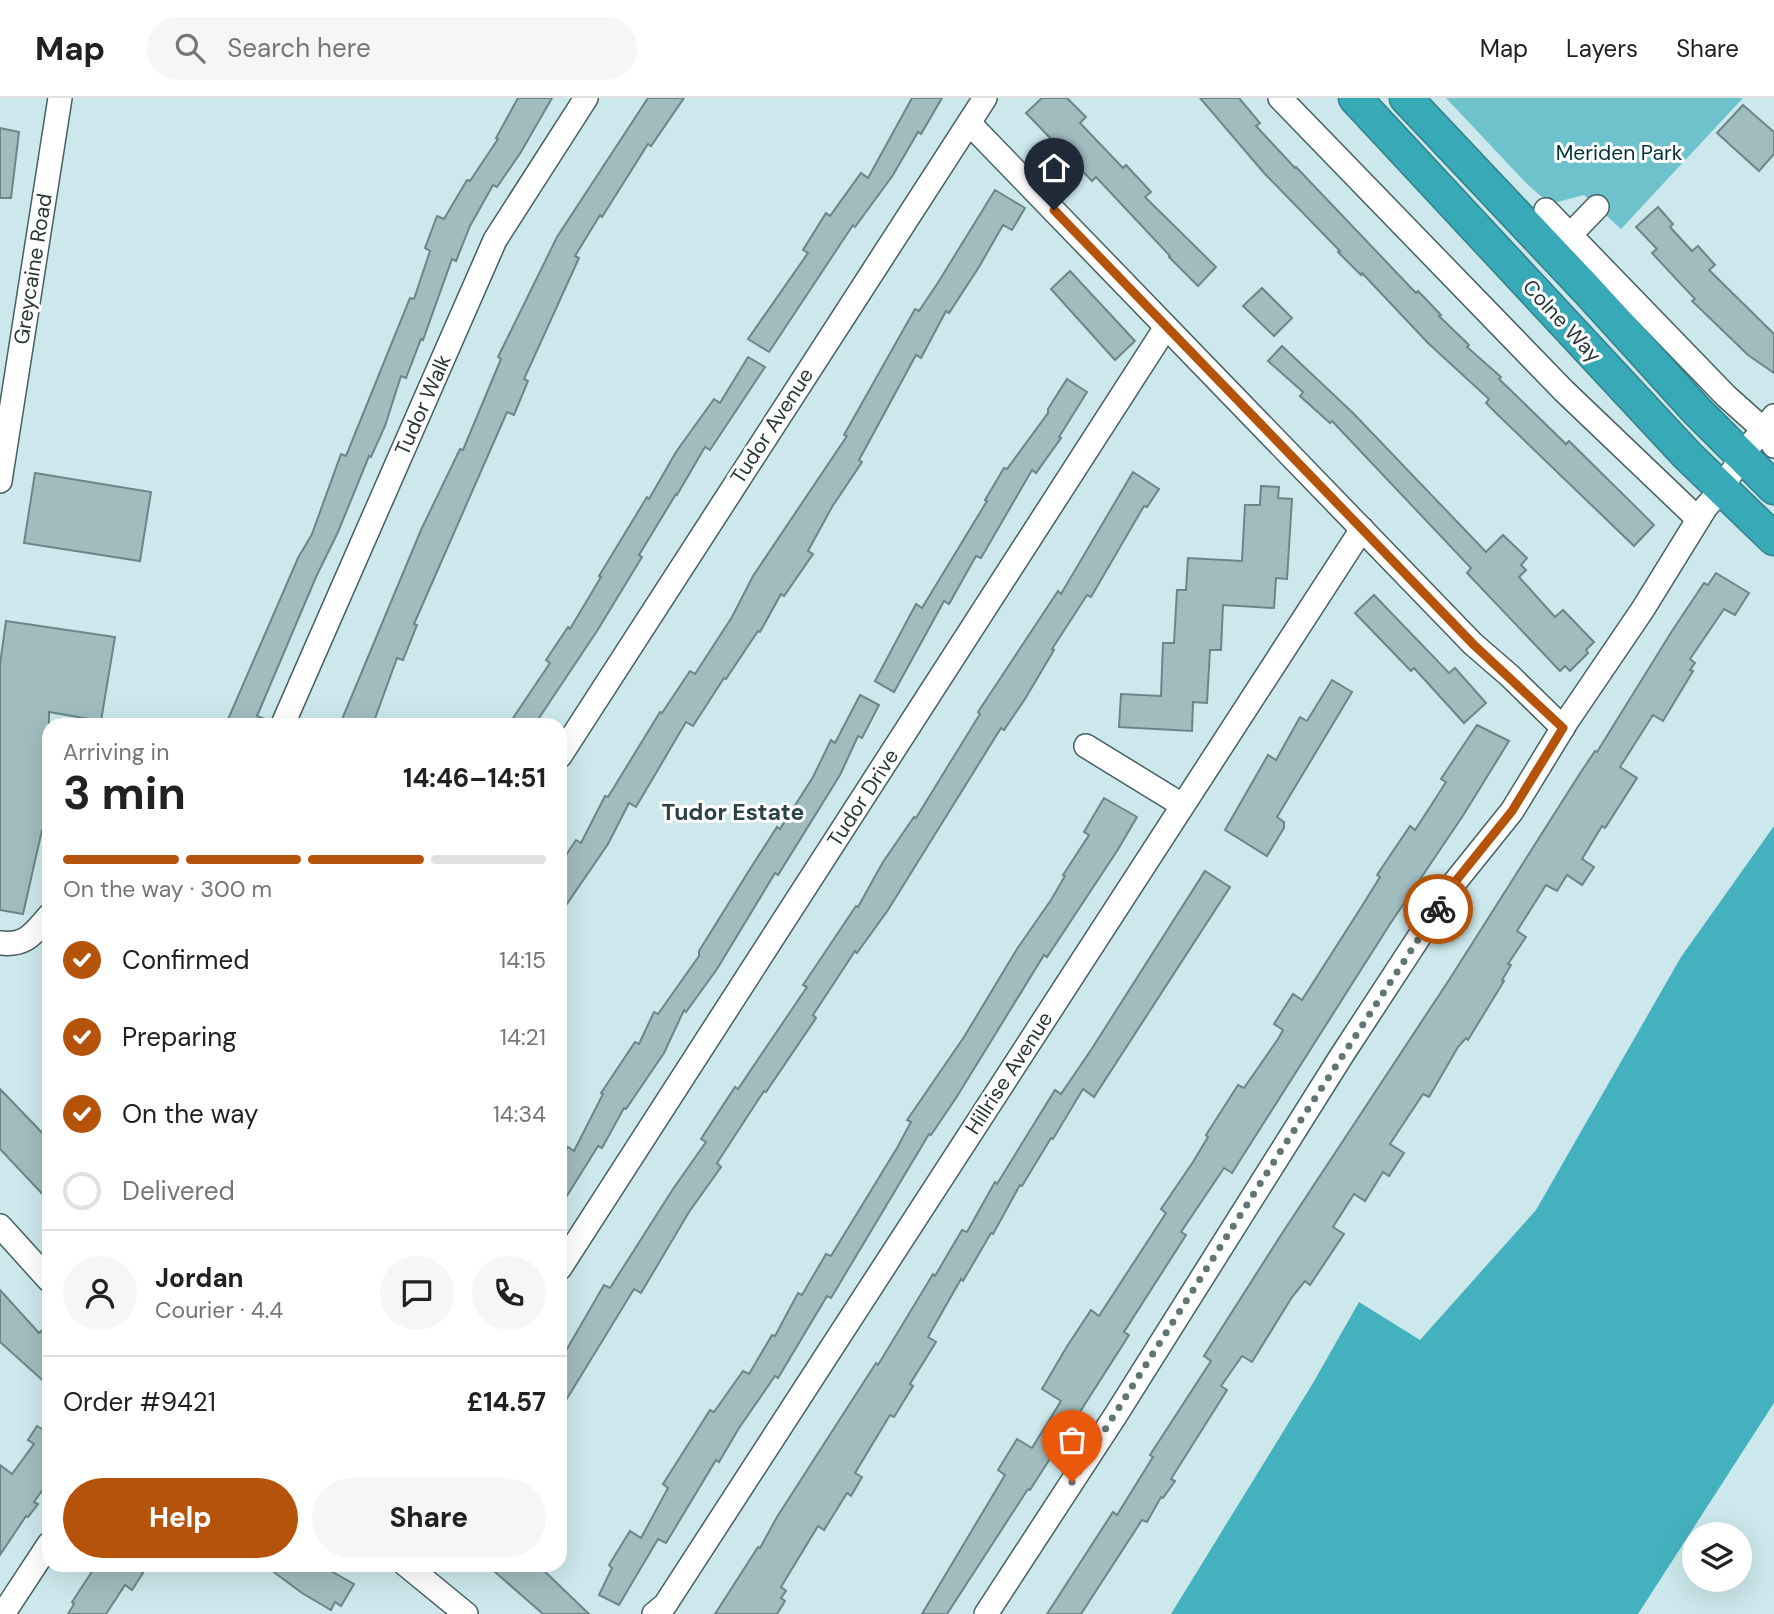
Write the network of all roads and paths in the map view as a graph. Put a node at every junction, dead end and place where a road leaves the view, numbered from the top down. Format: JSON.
{"nodes":[{"id":1,"x":60,"y":98,"type":"edge"},
{"id":2,"x":586,"y":98,"type":"edge"},
{"id":3,"x":985,"y":98,"type":"edge"},
{"id":4,"x":1280,"y":98,"type":"edge"},
{"id":5,"x":1355,"y":98,"type":"edge"},
{"id":6,"x":1406,"y":98,"type":"edge"},
{"id":7,"x":969,"y":123,"type":"junction"},
{"id":8,"x":1597,"y":207,"type":"dead end"},
{"id":9,"x":1546,"y":210,"type":"dead end"},
{"id":10,"x":1570,"y":234,"type":"junction"},
{"id":11,"x":1598,"y":284,"type":"junction"},
{"id":12,"x":1166,"y":327,"type":"junction"},
{"id":13,"x":1771,"y":430,"type":"edge"},
{"id":14,"x":1742,"y":455,"type":"junction"},
{"id":15,"x":0,"y":481,"type":"edge"},
{"id":16,"x":1774,"y":488,"type":"edge"},
{"id":17,"x":1722,"y":489,"type":"junction"},
{"id":18,"x":1698,"y":519,"type":"junction"},
{"id":19,"x":1362,"y":529,"type":"junction"},
{"id":20,"x":1774,"y":539,"type":"edge"},
{"id":21,"x":287,"y":718,"type":"edge"},
{"id":22,"x":1565,"y":724,"type":"junction"},
{"id":23,"x":567,"y":744,"type":"edge"},
{"id":24,"x":1086,"y":746,"type":"dead end"},
{"id":25,"x":1182,"y":805,"type":"junction"},
{"id":26,"x":42,"y":924,"type":"edge"},
{"id":27,"x":0,"y":943,"type":"edge"},
{"id":28,"x":0,"y":1226,"type":"edge"},
{"id":29,"x":567,"y":1257,"type":"edge"},
{"id":30,"x":42,"y":1272,"type":"edge"},
{"id":31,"x":42,"y":1555,"type":"edge"},
{"id":32,"x":415,"y":1572,"type":"edge"},
{"id":33,"x":4,"y":1614,"type":"edge"},
{"id":34,"x":466,"y":1614,"type":"edge"},
{"id":35,"x":654,"y":1614,"type":"edge"},
{"id":36,"x":986,"y":1614,"type":"edge"}],
"edges":[{"from":1,"to":15,"type":"street","name":"Greycaine Road"},
{"from":2,"to":21,"type":"street","name":"Tudor Walk"},
{"from":3,"to":7,"type":"street","name":"Tudor Avenue"},
{"from":4,"to":18,"type":"street"},
{"from":5,"to":17,"type":"highway","name":"Colne Way"},
{"from":6,"to":11,"type":"highway","name":"Colne Way"},
{"from":7,"to":12,"type":"street"},
{"from":7,"to":23,"type":"street","name":"Tudor Avenue"},
{"from":8,"to":10,"type":"street"},
{"from":9,"to":10,"type":"street"},
{"from":10,"to":11,"type":"street"},
{"from":11,"to":13,"type":"street","name":"Colne Way"},
{"from":11,"to":14,"type":"highway","name":"Colne Way"},
{"from":12,"to":19,"type":"street"},
{"from":12,"to":29,"type":"street","name":"Tudor Drive"},
{"from":13,"to":14,"type":"street"},
{"from":14,"to":16,"type":"highway","name":"Colne Way"},
{"from":14,"to":17,"type":"street"},
{"from":17,"to":18,"type":"street"},
{"from":17,"to":20,"type":"highway","name":"Colne Way"},
{"from":18,"to":22,"type":"street"},
{"from":19,"to":22,"type":"street"},
{"from":19,"to":25,"type":"street","name":"Hillrise Avenue"},
{"from":22,"to":36,"type":"street"},
{"from":24,"to":25,"type":"street"},
{"from":25,"to":35,"type":"street","name":"Hillrise Avenue"},
{"from":26,"to":27,"type":"street"},
{"from":28,"to":30,"type":"street"},
{"from":31,"to":33,"type":"street"},
{"from":32,"to":34,"type":"street"}]}
